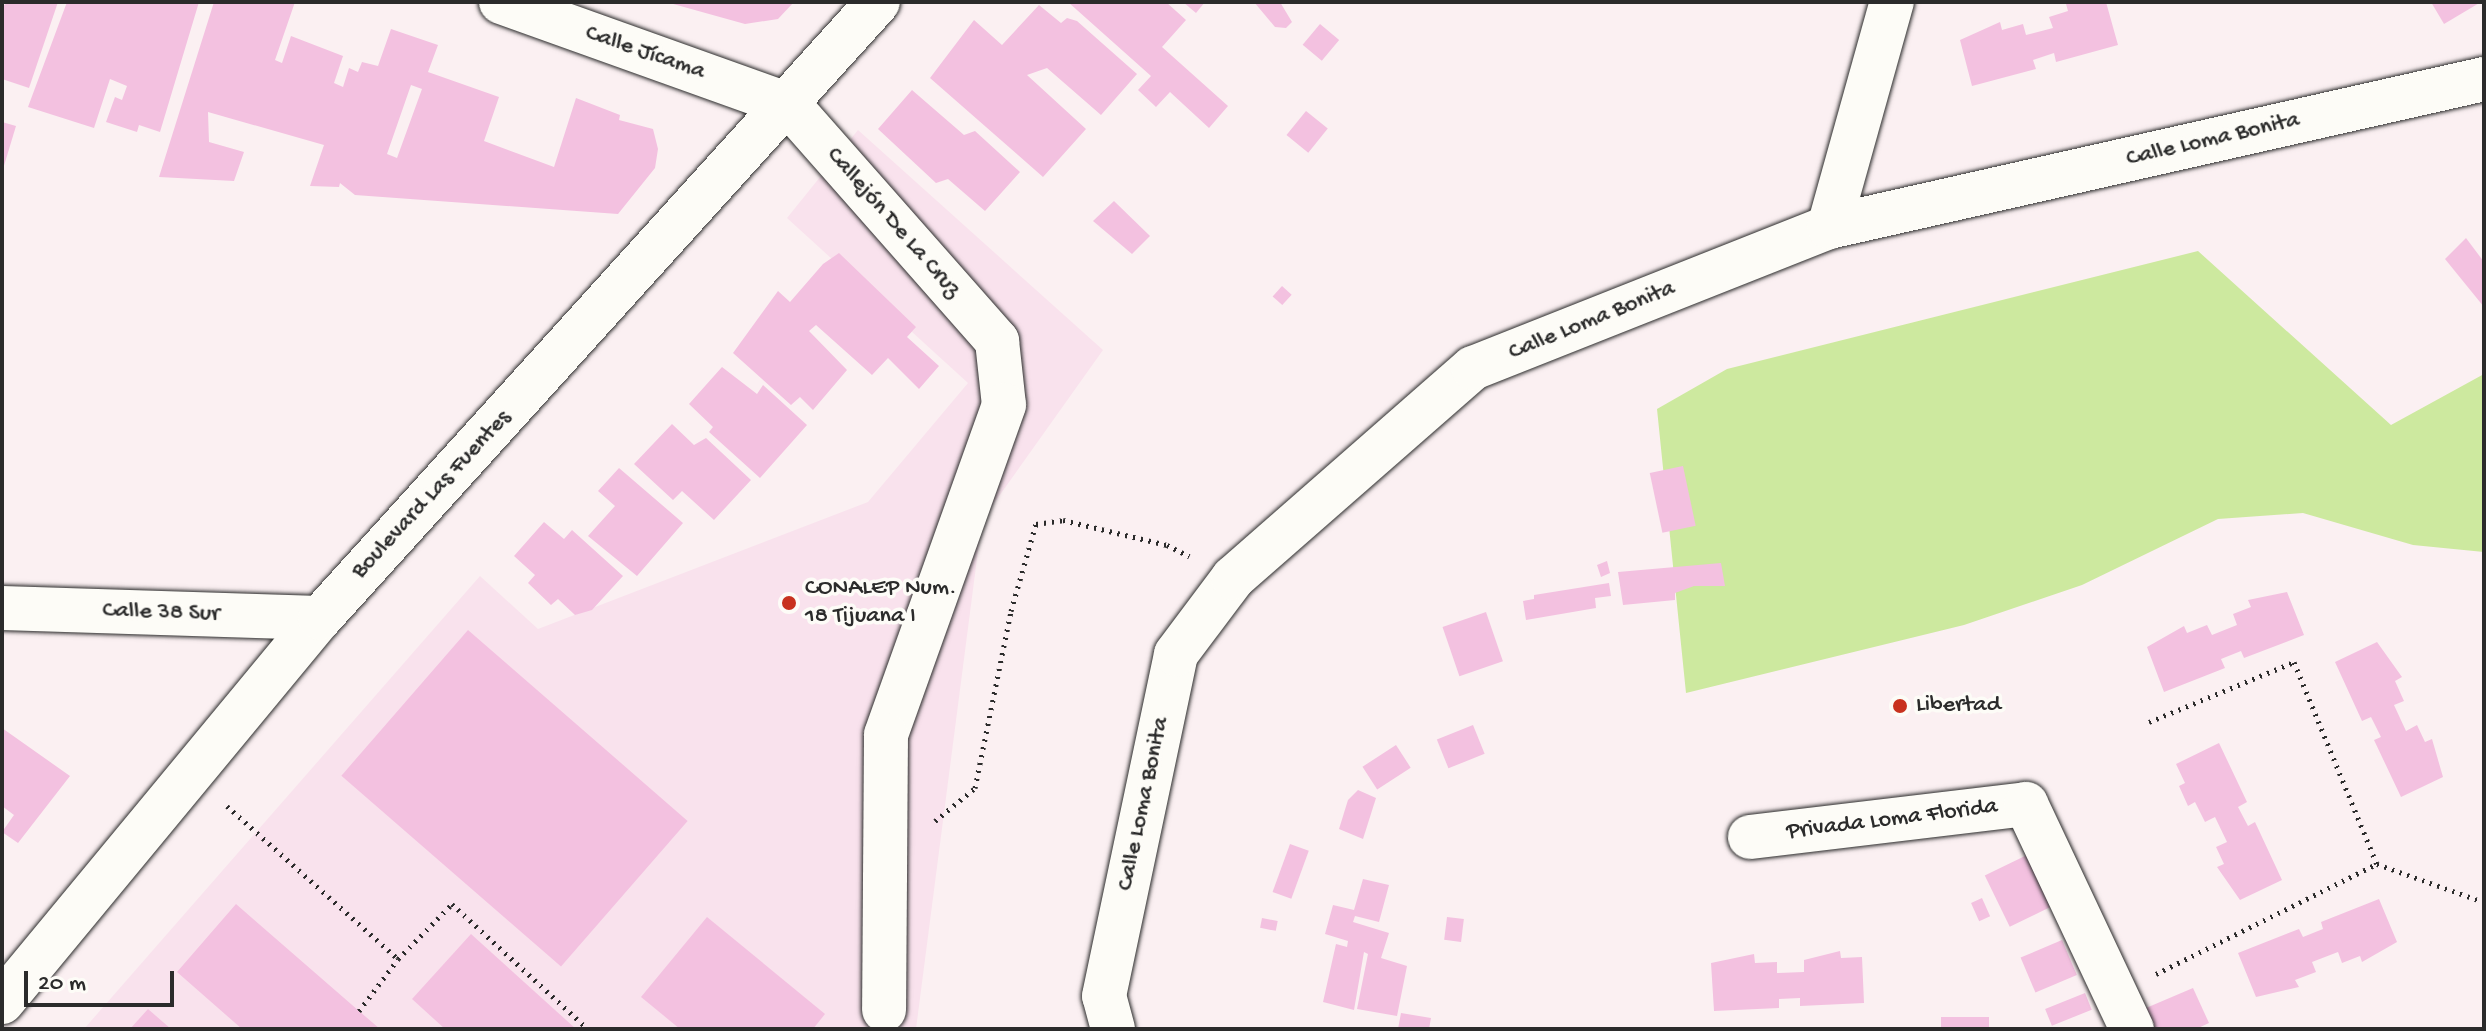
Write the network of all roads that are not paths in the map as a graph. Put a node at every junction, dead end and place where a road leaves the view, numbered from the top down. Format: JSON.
{"nodes":[{"id":1,"x":501,"y":2,"type":"edge"},
{"id":2,"x":878,"y":2,"type":"edge"},
{"id":3,"x":1892,"y":2,"type":"edge"},
{"id":4,"x":2484,"y":79,"type":"edge"},
{"id":5,"x":789,"y":105,"type":"junction"},
{"id":6,"x":1829,"y":227,"type":"junction"},
{"id":7,"x":2,"y":608,"type":"edge"},
{"id":8,"x":320,"y":618,"type":"junction"},
{"id":9,"x":1750,"y":837,"type":"dead end"},
{"id":10,"x":2,"y":1002,"type":"edge"},
{"id":11,"x":884,"y":1010,"type":"dead end"},
{"id":12,"x":2125,"y":1011,"type":"edge"},
{"id":13,"x":1113,"y":1029,"type":"edge"}],
"edges":[{"from":1,"to":5,"type":"street","name":"Calle Jícama"},
{"from":2,"to":5,"type":"street","name":"Boulevard Las Fuentes"},
{"from":3,"to":6,"type":"street"},
{"from":4,"to":6,"type":"street","name":"Calle Loma Bonita"},
{"from":5,"to":8,"type":"street","name":"Boulevard Las Fuentes"},
{"from":5,"to":11,"type":"street","name":"Callejón De La Cruz"},
{"from":6,"to":13,"type":"street","name":"Calle Loma Bonita"},
{"from":7,"to":8,"type":"street","name":"Calle 38 Sur"},
{"from":8,"to":10,"type":"street","name":"Boulevard Las Fuentes"},
{"from":9,"to":12,"type":"street","name":"Privada Loma Florida"}]}
